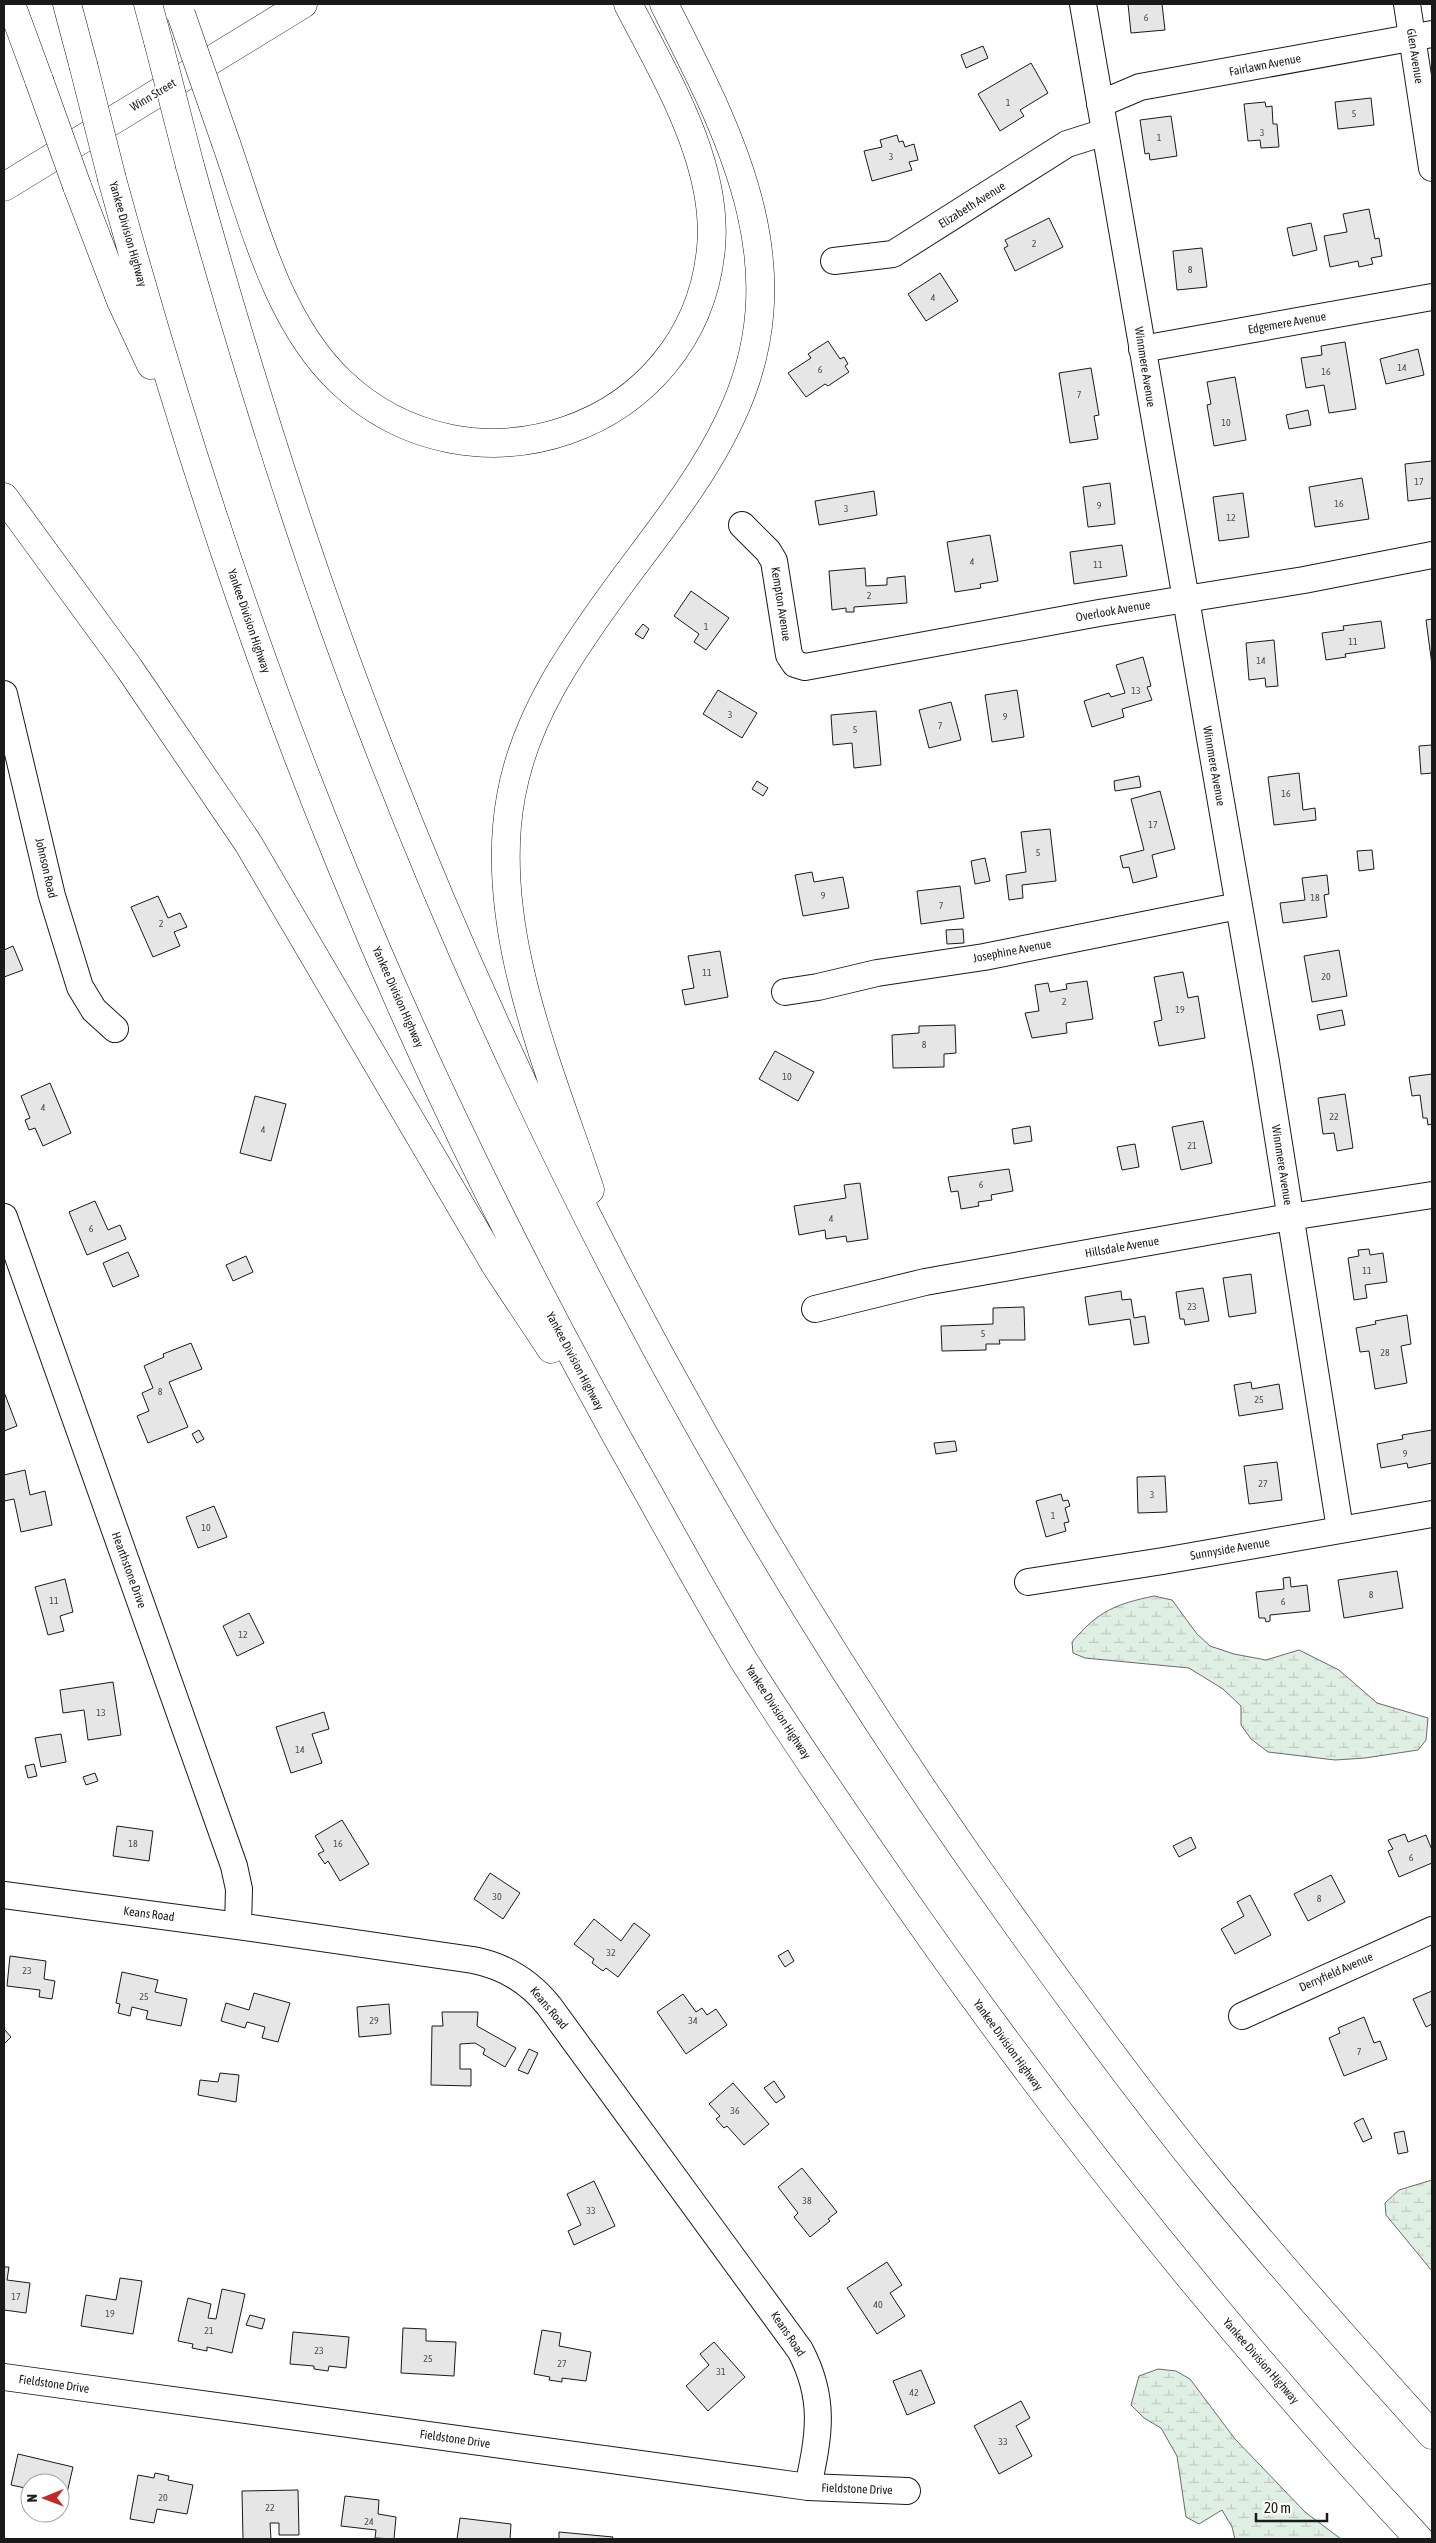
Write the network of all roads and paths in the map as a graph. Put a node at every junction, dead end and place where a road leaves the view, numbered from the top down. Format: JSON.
{"nodes":[{"id":1,"x":11,"y":4,"type":"edge"},
{"id":2,"x":67,"y":4,"type":"edge"},
{"id":3,"x":148,"y":4,"type":"edge"},
{"id":4,"x":302,"y":4,"type":"edge"},
{"id":5,"x":628,"y":4,"type":"edge"},
{"id":6,"x":664,"y":4,"type":"edge"},
{"id":7,"x":1083,"y":4,"type":"edge"},
{"id":8,"x":1407,"y":4,"type":"edge"},
{"id":9,"x":179,"y":9,"type":"edge"},
{"id":10,"x":1422,"y":36,"type":"edge"},
{"id":11,"x":1100,"y":104,"type":"junction"},
{"id":12,"x":1105,"y":132,"type":"junction"},
{"id":13,"x":1432,"y":168,"type":"edge"},
{"id":14,"x":4,"y":187,"type":"edge"},
{"id":15,"x":834,"y":261,"type":"dead end"},
{"id":16,"x":1432,"y":297,"type":"edge"},
{"id":17,"x":1142,"y":349,"type":"junction"},
{"id":18,"x":193,"y":456,"type":"junction"},
{"id":19,"x":4,"y":497,"type":"edge"},
{"id":20,"x":742,"y":525,"type":"dead end"},
{"id":21,"x":1432,"y":555,"type":"edge"},
{"id":22,"x":1185,"y":598,"type":"junction"},
{"id":23,"x":795,"y":664,"type":"joint"},
{"id":24,"x":4,"y":694,"type":"edge"},
{"id":25,"x":1238,"y":906,"type":"junction"},
{"id":26,"x":785,"y":992,"type":"dead end"},
{"id":27,"x":115,"y":1029,"type":"dead end"},
{"id":28,"x":1432,"y":1195,"type":"edge"},
{"id":29,"x":4,"y":1217,"type":"edge"},
{"id":30,"x":1290,"y":1217,"type":"junction"},
{"id":31,"x":621,"y":1281,"type":"junction"},
{"id":32,"x":814,"y":1309,"type":"dead end"},
{"id":33,"x":648,"y":1493,"type":"junction"},
{"id":34,"x":1432,"y":1514,"type":"edge"},
{"id":35,"x":1340,"y":1529,"type":"junction"},
{"id":36,"x":1028,"y":1582,"type":"dead end"},
{"id":37,"x":4,"y":1895,"type":"edge"},
{"id":38,"x":238,"y":1926,"type":"junction"},
{"id":39,"x":1432,"y":1930,"type":"edge"},
{"id":40,"x":1242,"y":2016,"type":"dead end"},
{"id":41,"x":4,"y":2377,"type":"edge"},
{"id":42,"x":1432,"y":2435,"type":"edge"},
{"id":43,"x":808,"y":2487,"type":"junction"},
{"id":44,"x":907,"y":2491,"type":"dead end"},
{"id":45,"x":1419,"y":2539,"type":"edge"}],
"edges":[{"from":1,"to":18,"type":"main road","bridge":true},
{"from":2,"to":18,"type":"main road","name":"Yankee Division Highway","bridge":true},
{"from":3,"to":31,"type":"main road","bridge":true},
{"from":4,"to":14,"type":"main road","name":"Winn Street"},
{"from":5,"to":9,"type":"main road","bridge":true},
{"from":6,"to":31,"type":"main road"},
{"from":7,"to":11,"type":"street","name":"Winnmere Avenue"},
{"from":8,"to":10,"type":"street","name":"Glen Avenue"},
{"from":10,"to":11,"type":"street","name":"Fairlawn Avenue"},
{"from":10,"to":13,"type":"street","name":"Glen Avenue"},
{"from":11,"to":12,"type":"street","name":"Winnmere Avenue"},
{"from":12,"to":15,"type":"street","name":"Elizabeth Avenue"},
{"from":12,"to":17,"type":"street","name":"Winnmere Avenue"},
{"from":16,"to":17,"type":"street","name":"Edgemere Avenue"},
{"from":17,"to":22,"type":"street","name":"Winnmere Avenue"},
{"from":18,"to":33,"type":"main road","name":"Yankee Division Highway"},
{"from":19,"to":33,"type":"main road"},
{"from":20,"to":23,"type":"street","name":"Kempton Avenue"},
{"from":21,"to":22,"type":"street","name":"Overlook Avenue"},
{"from":22,"to":23,"type":"street","name":"Overlook Avenue"},
{"from":22,"to":25,"type":"street","name":"Winnmere Avenue"},
{"from":24,"to":27,"type":"street","name":"Johnson Road"},
{"from":25,"to":26,"type":"street","name":"Josephine Avenue"},
{"from":25,"to":30,"type":"street","name":"Winnmere Avenue"},
{"from":28,"to":30,"type":"street","name":"Hillsdale Avenue"},
{"from":29,"to":38,"type":"street","name":"Hearthstone Drive"},
{"from":30,"to":32,"type":"street","name":"Hillsdale Avenue"},
{"from":30,"to":35,"type":"street","name":"Winnmere Avenue"},
{"from":31,"to":42,"type":"main road"},
{"from":33,"to":45,"type":"main road","name":"Yankee Division Highway"},
{"from":34,"to":35,"type":"street","name":"Sunnyside Avenue"},
{"from":35,"to":36,"type":"street","name":"Sunnyside Avenue"},
{"from":37,"to":38,"type":"street","name":"Keans Road"},
{"from":38,"to":43,"type":"street","name":"Keans Road"},
{"from":39,"to":40,"type":"street","name":"Derryfield Avenue"},
{"from":41,"to":43,"type":"street","name":"Fieldstone Drive"},
{"from":43,"to":44,"type":"street","name":"Fieldstone Drive"}]}
